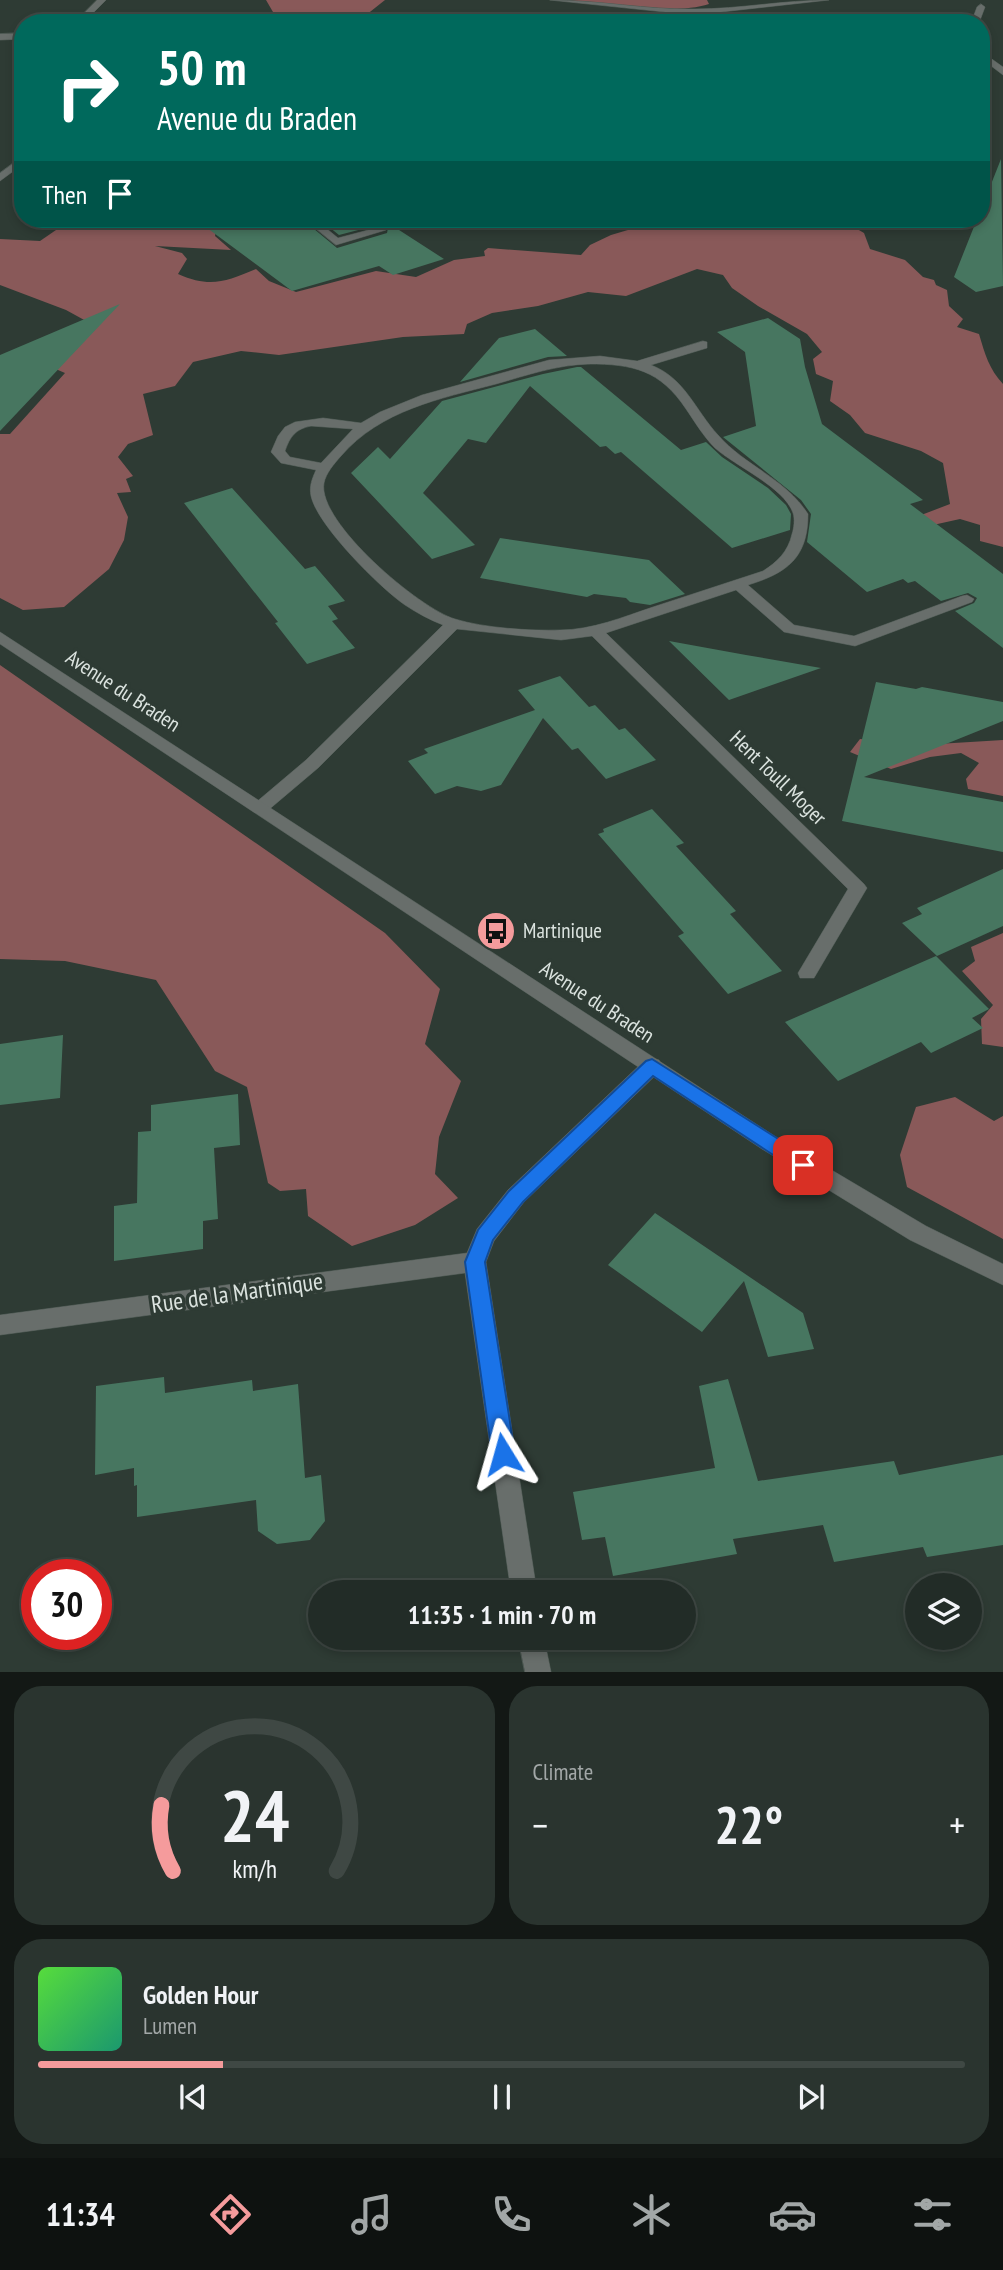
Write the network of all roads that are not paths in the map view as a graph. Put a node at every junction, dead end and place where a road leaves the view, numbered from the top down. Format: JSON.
{"nodes":[{"id":1,"x":102,"y":0,"type":"edge"},
{"id":2,"x":554,"y":0,"type":"edge"},
{"id":3,"x":825,"y":0,"type":"edge"},
{"id":4,"x":981,"y":7,"type":"dead end"},
{"id":5,"x":686,"y":12,"type":"joint"},
{"id":6,"x":89,"y":14,"type":"edge"},
{"id":7,"x":978,"y":14,"type":"edge"},
{"id":8,"x":14,"y":166,"type":"edge"},
{"id":9,"x":0,"y":178,"type":"edge"},
{"id":10,"x":319,"y":228,"type":"edge"},
{"id":11,"x":378,"y":228,"type":"edge"},
{"id":12,"x":703,"y":345,"type":"dead end"},
{"id":13,"x":638,"y":365,"type":"junction"},
{"id":14,"x":361,"y":427,"type":"junction"},
{"id":15,"x":325,"y":468,"type":"junction"},
{"id":16,"x":737,"y":583,"type":"junction"},
{"id":17,"x":967,"y":599,"type":"dead end"},
{"id":18,"x":453,"y":624,"type":"junction"},
{"id":19,"x":596,"y":631,"type":"junction"},
{"id":20,"x":0,"y":637,"type":"edge"},
{"id":21,"x":260,"y":808,"type":"junction"},
{"id":22,"x":807,"y":973,"type":"dead end"},
{"id":23,"x":652,"y":1066,"type":"junction"},
{"id":24,"x":475,"y":1262,"type":"junction"},
{"id":25,"x":1003,"y":1275,"type":"edge"},
{"id":26,"x":0,"y":1325,"type":"edge"},
{"id":27,"x":522,"y":1580,"type":"edge"},
{"id":28,"x":534,"y":1650,"type":"edge"},
{"id":29,"x":538,"y":1671,"type":"edge"}],
"edges":[{"from":1,"to":6,"type":"street"},
{"from":2,"to":5,"type":"street"},
{"from":3,"to":5,"type":"street"},
{"from":4,"to":7,"type":"street"},
{"from":8,"to":9,"type":"street"},
{"from":10,"to":11,"type":"street"},
{"from":12,"to":13,"type":"street"},
{"from":13,"to":14,"type":"street"},
{"from":13,"to":16,"type":"street"},
{"from":14,"to":15,"type":"street"},
{"from":14,"to":15,"type":"street"},
{"from":15,"to":18,"type":"street"},
{"from":16,"to":17,"type":"street"},
{"from":16,"to":19,"type":"street"},
{"from":18,"to":19,"type":"street"},
{"from":18,"to":21,"type":"street"},
{"from":19,"to":22,"type":"street","name":"Hent Toull Moger"},
{"from":20,"to":21,"type":"street","name":"Avenue du Braden"},
{"from":21,"to":23,"type":"street","name":"Avenue du Braden"},
{"from":23,"to":24,"type":"street"},
{"from":23,"to":25,"type":"street","name":"Avenue du Braden"},
{"from":24,"to":26,"type":"street","name":"Rue de la Martinique"},
{"from":24,"to":27,"type":"street"},
{"from":28,"to":29,"type":"street"}]}
